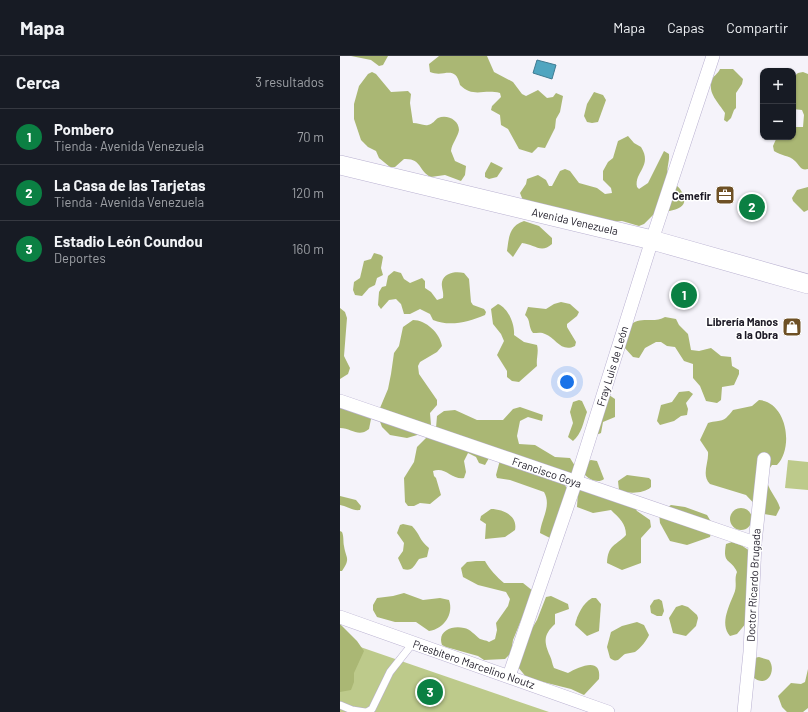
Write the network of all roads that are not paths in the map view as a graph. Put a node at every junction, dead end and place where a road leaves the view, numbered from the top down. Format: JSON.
{"nodes":[{"id":1,"x":713,"y":56,"type":"edge"},
{"id":2,"x":340,"y":165,"type":"edge"},
{"id":3,"x":652,"y":240,"type":"junction"},
{"id":4,"x":808,"y":284,"type":"edge"},
{"id":5,"x":340,"y":401,"type":"edge"},
{"id":6,"x":764,"y":459,"type":"dead end"},
{"id":7,"x":576,"y":481,"type":"junction"},
{"id":8,"x":755,"y":543,"type":"junction"},
{"id":9,"x":340,"y":617,"type":"edge"},
{"id":10,"x":413,"y":643,"type":"junction"},
{"id":11,"x":509,"y":676,"type":"junction"},
{"id":12,"x":340,"y":705,"type":"edge"},
{"id":13,"x":366,"y":712,"type":"edge"},
{"id":14,"x":608,"y":712,"type":"edge"},
{"id":15,"x":744,"y":712,"type":"edge"}],
"edges":[{"from":1,"to":3,"type":"street","name":"Fray Luis de León"},
{"from":2,"to":3,"type":"main road","name":"Avenida Venezuela"},
{"from":3,"to":4,"type":"main road","name":"Avenida Venezuela"},
{"from":3,"to":7,"type":"street","name":"Fray Luis de León"},
{"from":5,"to":7,"type":"street","name":"Francisco Goya"},
{"from":6,"to":8,"type":"street","name":"Doctor Ricardo Brugada"},
{"from":7,"to":8,"type":"street","name":"Francisco Goya"},
{"from":7,"to":11,"type":"street","name":"Fray Luis de León"},
{"from":8,"to":15,"type":"street","name":"Doctor Ricardo Brugada"},
{"from":9,"to":10,"type":"street","name":"Presbítero Marcelino Noutz"},
{"from":10,"to":11,"type":"street","name":"Presbítero Marcelino Noutz"},
{"from":10,"to":13,"type":"lane"},
{"from":11,"to":14,"type":"street","name":"Presbítero Marcelino Noutz"},
{"from":12,"to":13,"type":"lane"}]}
